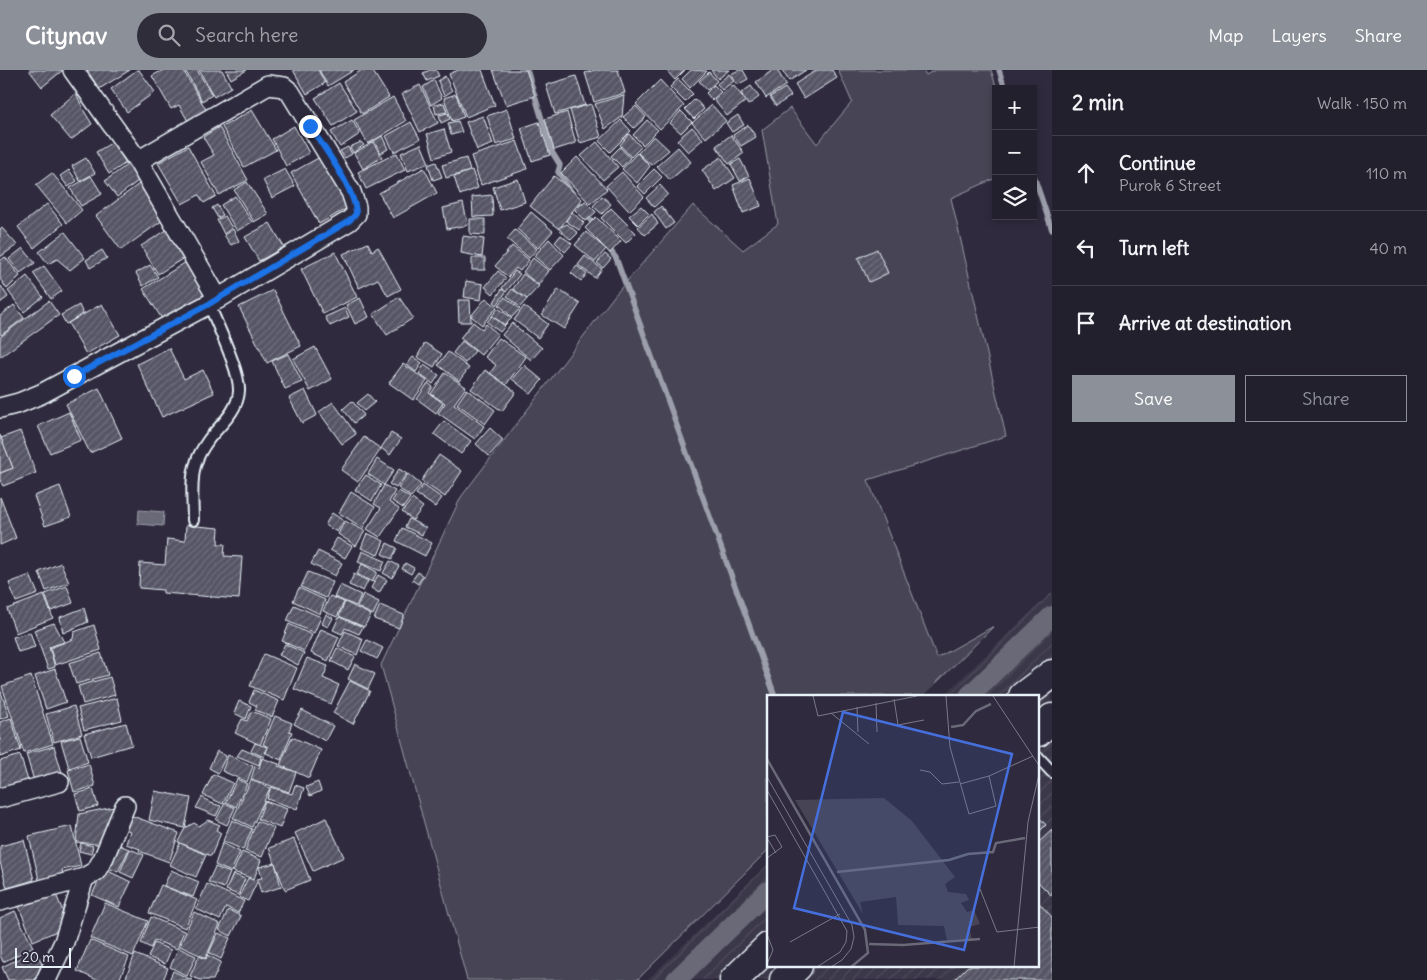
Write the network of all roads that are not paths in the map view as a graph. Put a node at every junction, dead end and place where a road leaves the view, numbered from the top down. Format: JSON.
{"nodes":[{"id":1,"x":74,"y":70,"type":"edge"},
{"id":2,"x":138,"y":161,"type":"junction"},
{"id":3,"x":214,"y":302,"type":"junction"},
{"id":4,"x":0,"y":408,"type":"edge"},
{"id":5,"x":193,"y":520,"type":"dead end"},
{"id":6,"x":1052,"y":674,"type":"edge"},
{"id":7,"x":1024,"y":695,"type":"edge"},
{"id":8,"x":1052,"y":718,"type":"edge"},
{"id":9,"x":1040,"y":730,"type":"edge"},
{"id":10,"x":1040,"y":759,"type":"edge"},
{"id":11,"x":1052,"y":772,"type":"edge"},
{"id":12,"x":59,"y":782,"type":"dead end"},
{"id":13,"x":0,"y":798,"type":"edge"},
{"id":14,"x":125,"y":806,"type":"dead end"},
{"id":15,"x":84,"y":878,"type":"junction"},
{"id":16,"x":0,"y":901,"type":"edge"},
{"id":17,"x":767,"y":948,"type":"edge"},
{"id":18,"x":796,"y":968,"type":"edge"},
{"id":19,"x":46,"y":980,"type":"edge"},
{"id":20,"x":734,"y":980,"type":"edge"},
{"id":21,"x":784,"y":980,"type":"edge"}],
"edges":[{"from":1,"to":2,"type":"street"},
{"from":2,"to":3,"type":"street"},
{"from":2,"to":3,"type":"street"},
{"from":3,"to":4,"type":"street"},
{"from":3,"to":5,"type":"lane"},
{"from":6,"to":7,"type":"highway"},
{"from":8,"to":9,"type":"highway"},
{"from":10,"to":11,"type":"lane"},
{"from":12,"to":13,"type":"street"},
{"from":14,"to":15,"type":"street"},
{"from":15,"to":16,"type":"street"},
{"from":15,"to":19,"type":"street"},
{"from":17,"to":20,"type":"highway"},
{"from":18,"to":21,"type":"highway"}]}
